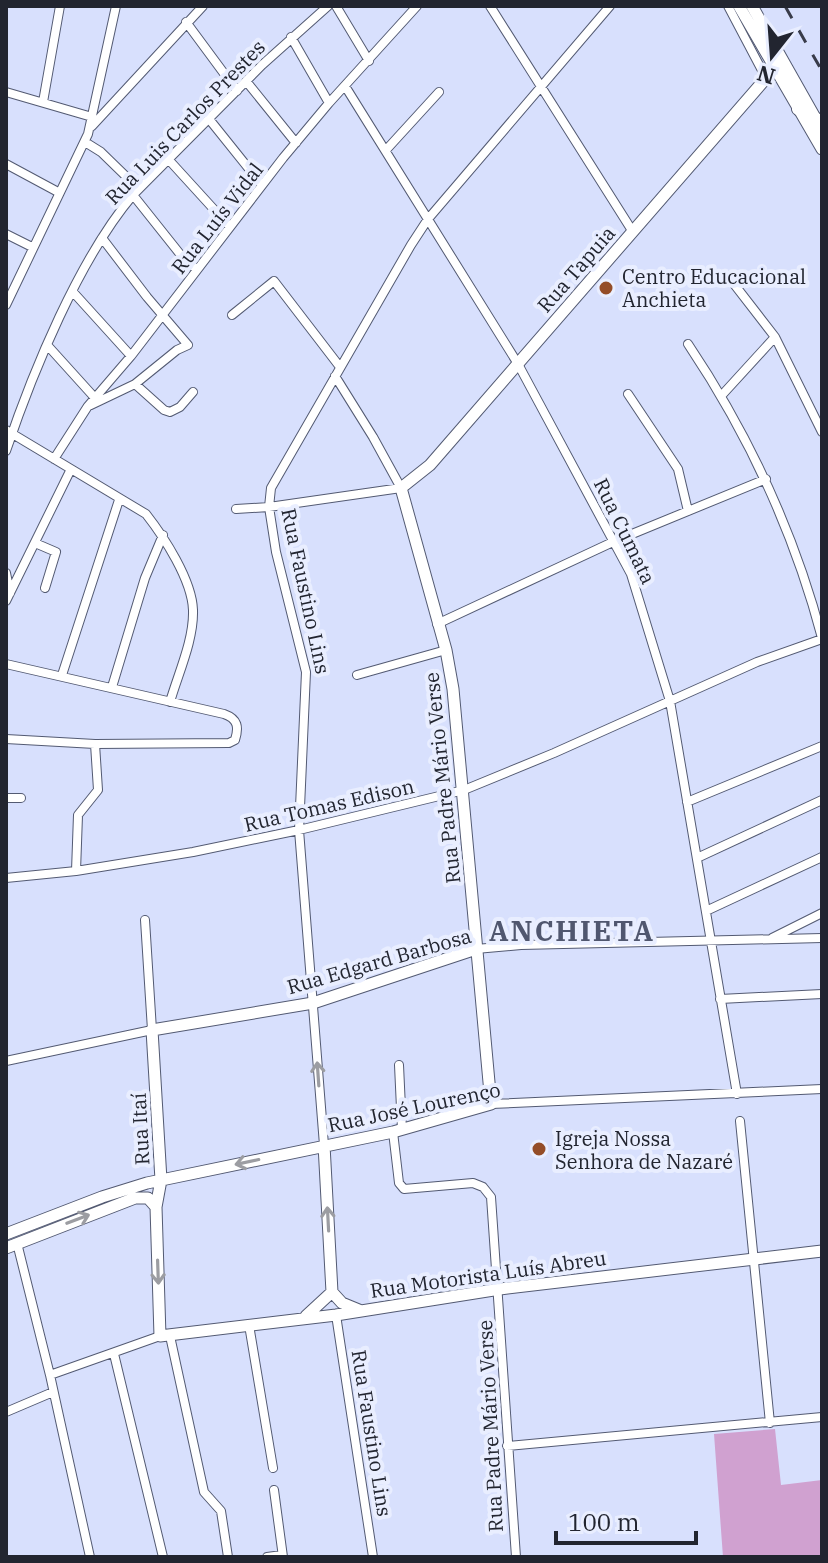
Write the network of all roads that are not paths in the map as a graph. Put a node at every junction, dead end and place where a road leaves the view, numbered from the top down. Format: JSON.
{"nodes":[{"id":1,"x":60,"y":6,"type":"edge"},
{"id":2,"x":116,"y":6,"type":"edge"},
{"id":3,"x":203,"y":6,"type":"edge"},
{"id":4,"x":328,"y":6,"type":"edge"},
{"id":5,"x":336,"y":6,"type":"edge"},
{"id":6,"x":417,"y":6,"type":"edge"},
{"id":7,"x":490,"y":6,"type":"edge"},
{"id":8,"x":610,"y":6,"type":"edge"},
{"id":9,"x":728,"y":6,"type":"edge"},
{"id":10,"x":739,"y":6,"type":"edge"},
{"id":11,"x":752,"y":6,"type":"edge"},
{"id":12,"x":186,"y":22,"type":"junction"},
{"id":13,"x":291,"y":37,"type":"junction"},
{"id":14,"x":369,"y":61,"type":"junction"},
{"id":15,"x":770,"y":73,"type":"junction"},
{"id":16,"x":246,"y":81,"type":"junction"},
{"id":17,"x":345,"y":86,"type":"junction"},
{"id":18,"x":539,"y":87,"type":"junction"},
{"id":19,"x":237,"y":91,"type":"junction"},
{"id":20,"x":6,"y":92,"type":"edge"},
{"id":21,"x":439,"y":92,"type":"dead end"},
{"id":22,"x":43,"y":102,"type":"junction"},
{"id":23,"x":329,"y":103,"type":"junction"},
{"id":24,"x":798,"y":109,"type":"junction"},
{"id":25,"x":92,"y":117,"type":"junction"},
{"id":26,"x":209,"y":119,"type":"junction"},
{"id":27,"x":820,"y":124,"type":"edge"},
{"id":28,"x":90,"y":128,"type":"junction"},
{"id":29,"x":85,"y":142,"type":"junction"},
{"id":30,"x":296,"y":143,"type":"junction"},
{"id":31,"x":822,"y":149,"type":"edge"},
{"id":32,"x":386,"y":150,"type":"junction"},
{"id":33,"x":168,"y":159,"type":"junction"},
{"id":34,"x":6,"y":164,"type":"edge"},
{"id":35,"x":262,"y":185,"type":"junction"},
{"id":36,"x":58,"y":192,"type":"junction"},
{"id":37,"x":136,"y":192,"type":"junction"},
{"id":38,"x":428,"y":219,"type":"junction"},
{"id":39,"x":230,"y":227,"type":"junction"},
{"id":40,"x":633,"y":232,"type":"junction"},
{"id":41,"x":6,"y":234,"type":"edge"},
{"id":42,"x":102,"y":238,"type":"junction"},
{"id":43,"x":32,"y":247,"type":"junction"},
{"id":44,"x":196,"y":269,"type":"junction"},
{"id":45,"x":727,"y":275,"type":"dead end"},
{"id":46,"x":73,"y":292,"type":"junction"},
{"id":47,"x":7,"y":300,"type":"edge"},
{"id":48,"x":162,"y":315,"type":"junction"},
{"id":49,"x":232,"y":315,"type":"dead end"},
{"id":50,"x":775,"y":337,"type":"junction"},
{"id":51,"x":688,"y":344,"type":"dead end"},
{"id":52,"x":48,"y":346,"type":"junction"},
{"id":53,"x":131,"y":356,"type":"junction"},
{"id":54,"x":518,"y":364,"type":"junction"},
{"id":55,"x":340,"y":367,"type":"junction"},
{"id":56,"x":335,"y":376,"type":"junction"},
{"id":57,"x":135,"y":384,"type":"junction"},
{"id":58,"x":193,"y":392,"type":"dead end"},
{"id":59,"x":628,"y":394,"type":"dead end"},
{"id":60,"x":722,"y":395,"type":"junction"},
{"id":61,"x":95,"y":398,"type":"junction"},
{"id":62,"x":88,"y":406,"type":"junction"},
{"id":63,"x":9,"y":432,"type":"edge"},
{"id":64,"x":822,"y":432,"type":"edge"},
{"id":65,"x":6,"y":451,"type":"edge"},
{"id":66,"x":54,"y":459,"type":"junction"},
{"id":67,"x":71,"y":469,"type":"junction"},
{"id":68,"x":766,"y":479,"type":"junction"},
{"id":69,"x":401,"y":488,"type":"junction"},
{"id":70,"x":119,"y":500,"type":"junction"},
{"id":71,"x":269,"y":507,"type":"junction"},
{"id":72,"x":236,"y":509,"type":"dead end"},
{"id":73,"x":688,"y":511,"type":"junction"},
{"id":74,"x":163,"y":535,"type":"junction"},
{"id":75,"x":615,"y":541,"type":"junction"},
{"id":76,"x":35,"y":543,"type":"junction"},
{"id":77,"x":6,"y":573,"type":"edge"},
{"id":78,"x":45,"y":588,"type":"dead end"},
{"id":79,"x":8,"y":597,"type":"edge"},
{"id":80,"x":437,"y":624,"type":"junction"},
{"id":81,"x":822,"y":639,"type":"edge"},
{"id":82,"x":446,"y":650,"type":"junction"},
{"id":83,"x":6,"y":664,"type":"edge"},
{"id":84,"x":62,"y":675,"type":"junction"},
{"id":85,"x":357,"y":675,"type":"dead end"},
{"id":86,"x":112,"y":687,"type":"junction"},
{"id":87,"x":670,"y":701,"type":"junction"},
{"id":88,"x":170,"y":702,"type":"junction"},
{"id":89,"x":6,"y":739,"type":"edge"},
{"id":90,"x":95,"y":744,"type":"junction"},
{"id":91,"x":822,"y":746,"type":"edge"},
{"id":92,"x":464,"y":790,"type":"junction"},
{"id":93,"x":6,"y":798,"type":"edge"},
{"id":94,"x":21,"y":798,"type":"dead end"},
{"id":95,"x":822,"y":800,"type":"edge"},
{"id":96,"x":687,"y":802,"type":"junction"},
{"id":97,"x":299,"y":830,"type":"junction"},
{"id":98,"x":822,"y":857,"type":"edge"},
{"id":99,"x":697,"y":858,"type":"junction"},
{"id":100,"x":76,"y":871,"type":"junction"},
{"id":101,"x":6,"y":878,"type":"edge"},
{"id":102,"x":706,"y":911,"type":"junction"},
{"id":103,"x":822,"y":913,"type":"edge"},
{"id":104,"x":145,"y":920,"type":"dead end"},
{"id":105,"x":822,"y":938,"type":"edge"},
{"id":106,"x":767,"y":940,"type":"junction"},
{"id":107,"x":711,"y":943,"type":"junction"},
{"id":108,"x":476,"y":949,"type":"junction"},
{"id":109,"x":822,"y":994,"type":"edge"},
{"id":110,"x":720,"y":999,"type":"junction"},
{"id":111,"x":313,"y":1003,"type":"junction"},
{"id":112,"x":152,"y":1030,"type":"junction"},
{"id":113,"x":6,"y":1061,"type":"edge"},
{"id":114,"x":399,"y":1065,"type":"dead end"},
{"id":115,"x":822,"y":1089,"type":"edge"},
{"id":116,"x":737,"y":1094,"type":"junction"},
{"id":117,"x":491,"y":1104,"type":"junction"},
{"id":118,"x":740,"y":1121,"type":"dead end"},
{"id":119,"x":397,"y":1131,"type":"junction"},
{"id":120,"x":324,"y":1145,"type":"junction"},
{"id":121,"x":161,"y":1180,"type":"junction"},
{"id":122,"x":156,"y":1207,"type":"junction"},
{"id":123,"x":6,"y":1234,"type":"edge"},
{"id":124,"x":11,"y":1246,"type":"edge"},
{"id":125,"x":822,"y":1251,"type":"edge"},
{"id":126,"x":756,"y":1259,"type":"junction"},
{"id":127,"x":500,"y":1289,"type":"junction"},
{"id":128,"x":332,"y":1292,"type":"junction"},
{"id":129,"x":360,"y":1310,"type":"junction"},
{"id":130,"x":336,"y":1315,"type":"junction"},
{"id":131,"x":302,"y":1318,"type":"junction"},
{"id":132,"x":249,"y":1325,"type":"junction"},
{"id":133,"x":165,"y":1336,"type":"junction"},
{"id":134,"x":114,"y":1354,"type":"junction"},
{"id":135,"x":50,"y":1375,"type":"junction"},
{"id":136,"x":53,"y":1392,"type":"junction"},
{"id":137,"x":6,"y":1412,"type":"edge"},
{"id":138,"x":822,"y":1417,"type":"edge"},
{"id":139,"x":770,"y":1423,"type":"junction"},
{"id":140,"x":507,"y":1446,"type":"junction"},
{"id":141,"x":273,"y":1468,"type":"dead end"},
{"id":142,"x":274,"y":1490,"type":"dead end"},
{"id":143,"x":282,"y":1556,"type":"edge"},
{"id":144,"x":90,"y":1557,"type":"edge"},
{"id":145,"x":163,"y":1557,"type":"edge"},
{"id":146,"x":228,"y":1557,"type":"edge"},
{"id":147,"x":267,"y":1557,"type":"edge"},
{"id":148,"x":373,"y":1557,"type":"edge"},
{"id":149,"x":516,"y":1557,"type":"edge"}],
"edges":[{"from":1,"to":22,"type":"street"},
{"from":2,"to":25,"type":"street"},
{"from":3,"to":12,"type":"street"},
{"from":4,"to":13,"type":"street","name":"Rua Luis Carlos Prestes"},
{"from":5,"to":14,"type":"street"},
{"from":6,"to":14,"type":"street","name":"Rua Luís Vidal"},
{"from":7,"to":18,"type":"street"},
{"from":8,"to":18,"type":"street","name":"Rua Faustino Lins"},
{"from":9,"to":15,"type":"street"},
{"from":10,"to":15,"type":"main road"},
{"from":11,"to":27,"type":"main road"},
{"from":12,"to":19,"type":"street"},
{"from":12,"to":28,"type":"street"},
{"from":13,"to":16,"type":"street","name":"Rua Luis Carlos Prestes"},
{"from":13,"to":23,"type":"street"},
{"from":14,"to":17,"type":"street","name":"Rua Luís Vidal"},
{"from":15,"to":24,"type":"main road"},
{"from":15,"to":40,"type":"main road","name":"Rua Tapuia"},
{"from":16,"to":19,"type":"street","name":"Rua Luis Carlos Prestes"},
{"from":16,"to":30,"type":"street"},
{"from":17,"to":23,"type":"street","name":"Rua Luís Vidal"},
{"from":17,"to":32,"type":"street","name":"Rua Cumata"},
{"from":18,"to":38,"type":"street","name":"Rua Faustino Lins"},
{"from":18,"to":40,"type":"street"},
{"from":19,"to":26,"type":"street","name":"Rua Luis Carlos Prestes"},
{"from":20,"to":22,"type":"street"},
{"from":21,"to":32,"type":"street"},
{"from":22,"to":25,"type":"street"},
{"from":23,"to":30,"type":"street","name":"Rua Luís Vidal"},
{"from":24,"to":27,"type":"main road"},
{"from":24,"to":31,"type":"main road"},
{"from":25,"to":28,"type":"street"},
{"from":26,"to":33,"type":"street","name":"Rua Luis Carlos Prestes"},
{"from":26,"to":35,"type":"street"},
{"from":28,"to":29,"type":"street"},
{"from":29,"to":36,"type":"street"},
{"from":29,"to":37,"type":"street"},
{"from":30,"to":35,"type":"street","name":"Rua Luís Vidal"},
{"from":32,"to":38,"type":"street","name":"Rua Cumata"},
{"from":33,"to":37,"type":"street","name":"Rua Luis Carlos Prestes"},
{"from":33,"to":39,"type":"street"},
{"from":34,"to":36,"type":"street"},
{"from":35,"to":39,"type":"street","name":"Rua Luís Vidal"},
{"from":36,"to":43,"type":"street"},
{"from":37,"to":42,"type":"street","name":"Rua Luis Carlos Prestes"},
{"from":37,"to":44,"type":"street"},
{"from":38,"to":54,"type":"street","name":"Rua Cumata"},
{"from":38,"to":55,"type":"street","name":"Rua Faustino Lins"},
{"from":39,"to":44,"type":"street","name":"Rua Luís Vidal"},
{"from":40,"to":54,"type":"main road","name":"Rua Tapuia"},
{"from":41,"to":43,"type":"street"},
{"from":42,"to":46,"type":"street","name":"Rua Luis Carlos Prestes"},
{"from":42,"to":48,"type":"street"},
{"from":43,"to":47,"type":"street"},
{"from":44,"to":48,"type":"street","name":"Rua Luís Vidal"},
{"from":45,"to":50,"type":"street"},
{"from":46,"to":52,"type":"street","name":"Rua Luis Carlos Prestes"},
{"from":46,"to":53,"type":"street"},
{"from":48,"to":53,"type":"street","name":"Rua Luís Vidal"},
{"from":48,"to":57,"type":"street"},
{"from":49,"to":55,"type":"street"},
{"from":50,"to":60,"type":"street"},
{"from":50,"to":64,"type":"street"},
{"from":51,"to":60,"type":"street"},
{"from":52,"to":61,"type":"street"},
{"from":52,"to":63,"type":"street","name":"Rua Luis Carlos Prestes"},
{"from":53,"to":61,"type":"street","name":"Rua Luís Vidal"},
{"from":54,"to":69,"type":"main road","name":"Rua Tapuia"},
{"from":54,"to":75,"type":"street","name":"Rua Cumata"},
{"from":55,"to":56,"type":"street","name":"Rua Faustino Lins"},
{"from":56,"to":69,"type":"street","name":"Rua Padre Mário Verse"},
{"from":56,"to":71,"type":"street","name":"Rua Faustino Lins"},
{"from":57,"to":58,"type":"street"},
{"from":57,"to":62,"type":"street"},
{"from":59,"to":73,"type":"street"},
{"from":60,"to":68,"type":"street"},
{"from":61,"to":62,"type":"street","name":"Rua Luís Vidal"},
{"from":62,"to":66,"type":"street","name":"Rua Luís Vidal"},
{"from":63,"to":65,"type":"street","name":"Rua Luis Carlos Prestes"},
{"from":63,"to":66,"type":"street"},
{"from":66,"to":67,"type":"street"},
{"from":67,"to":70,"type":"street"},
{"from":67,"to":76,"type":"street"},
{"from":68,"to":73,"type":"street"},
{"from":68,"to":81,"type":"street"},
{"from":69,"to":71,"type":"street"},
{"from":69,"to":80,"type":"main road","name":"Rua Padre Mário Verse"},
{"from":70,"to":74,"type":"street"},
{"from":70,"to":84,"type":"street"},
{"from":71,"to":72,"type":"street"},
{"from":71,"to":97,"type":"street","name":"Rua Faustino Lins"},
{"from":73,"to":75,"type":"street"},
{"from":74,"to":86,"type":"street"},
{"from":74,"to":88,"type":"street"},
{"from":75,"to":80,"type":"street"},
{"from":75,"to":87,"type":"street","name":"Rua Cumata"},
{"from":76,"to":78,"type":"street"},
{"from":76,"to":79,"type":"street"},
{"from":77,"to":79,"type":"street"},
{"from":80,"to":82,"type":"main road","name":"Rua Padre Mário Verse"},
{"from":81,"to":87,"type":"street","name":"Rua Tomas Edison"},
{"from":82,"to":85,"type":"street"},
{"from":82,"to":92,"type":"main road","name":"Rua Padre Mário Verse"},
{"from":83,"to":84,"type":"street"},
{"from":84,"to":86,"type":"street"},
{"from":86,"to":88,"type":"street"},
{"from":87,"to":92,"type":"street","name":"Rua Tomas Edison"},
{"from":87,"to":96,"type":"street","name":"Rua Cumata"},
{"from":88,"to":90,"type":"street"},
{"from":89,"to":90,"type":"street"},
{"from":90,"to":100,"type":"street"},
{"from":91,"to":96,"type":"street"},
{"from":92,"to":97,"type":"street","name":"Rua Tomas Edison"},
{"from":92,"to":108,"type":"main road","name":"Rua Padre Mário Verse"},
{"from":93,"to":94,"type":"street"},
{"from":95,"to":99,"type":"street"},
{"from":96,"to":99,"type":"street","name":"Rua Cumata"},
{"from":97,"to":100,"type":"street","name":"Rua Tomas Edison"},
{"from":97,"to":111,"type":"street","name":"Rua Faustino Lins"},
{"from":98,"to":102,"type":"street"},
{"from":99,"to":102,"type":"street","name":"Rua Cumata"},
{"from":100,"to":101,"type":"street","name":"Rua Tomas Edison"},
{"from":102,"to":107,"type":"street","name":"Rua Cumata"},
{"from":103,"to":106,"type":"street"},
{"from":104,"to":112,"type":"street","name":"Rua Itaí"},
{"from":105,"to":106,"type":"street","name":"Rua Edgard Barbosa"},
{"from":106,"to":107,"type":"street","name":"Rua Edgard Barbosa"},
{"from":107,"to":108,"type":"street","name":"Rua Edgard Barbosa"},
{"from":107,"to":110,"type":"street","name":"Rua Cumata"},
{"from":108,"to":111,"type":"main road","name":"Rua Edgard Barbosa"},
{"from":108,"to":117,"type":"main road","name":"Rua Padre Mário Verse"},
{"from":109,"to":110,"type":"street"},
{"from":110,"to":116,"type":"street","name":"Rua Cumata"},
{"from":111,"to":112,"type":"main road","name":"Rua Edgard Barbosa"},
{"from":120,"to":111,"type":"street","name":"Rua Faustino Lins","one_way":true},
{"from":112,"to":113,"type":"street","name":"Rua Edgard Barbosa"},
{"from":112,"to":121,"type":"main road","name":"Rua Itaí"},
{"from":114,"to":119,"type":"street"},
{"from":115,"to":116,"type":"street","name":"Rua José Lourenço"},
{"from":116,"to":117,"type":"street","name":"Rua José Lourenço"},
{"from":117,"to":119,"type":"main road","name":"Rua José Lourenço"},
{"from":118,"to":126,"type":"street"},
{"from":119,"to":120,"type":"main road","name":"Rua José Lourenço"},
{"from":119,"to":127,"type":"street","name":"Rua Padre Mário Verse"},
{"from":120,"to":121,"type":"main road","name":"Rua José Lourenço","one_way":true},
{"from":128,"to":120,"type":"main road","name":"Rua Faustino Lins","one_way":true},
{"from":121,"to":122,"type":"main road","name":"Rua Itaí"},
{"from":121,"to":123,"type":"main road","name":"Rua José Lourenço"},
{"from":124,"to":122,"type":"main road","one_way":true},
{"from":122,"to":133,"type":"main road","name":"Rua Itaí","one_way":true},
{"from":124,"to":135,"type":"street"},
{"from":125,"to":126,"type":"main road","name":"Rua Motorista Luís Abreu"},
{"from":126,"to":127,"type":"main road","name":"Rua Motorista Luís Abreu"},
{"from":126,"to":139,"type":"street"},
{"from":127,"to":129,"type":"main road","name":"Rua Motorista Luís Abreu"},
{"from":127,"to":140,"type":"street","name":"Rua Padre Mário Verse"},
{"from":128,"to":129,"type":"main road"},
{"from":128,"to":131,"type":"main road"},
{"from":129,"to":130,"type":"main road","name":"Rua Motorista Luís Abreu"},
{"from":130,"to":131,"type":"main road","name":"Rua Motorista Luís Abreu"},
{"from":130,"to":148,"type":"street","name":"Rua Faustino Lins"},
{"from":131,"to":132,"type":"main road","name":"Rua Motorista Luís Abreu"},
{"from":132,"to":133,"type":"main road","name":"Rua Motorista Luís Abreu"},
{"from":132,"to":141,"type":"street"},
{"from":133,"to":134,"type":"street"},
{"from":133,"to":146,"type":"street"},
{"from":134,"to":135,"type":"street"},
{"from":134,"to":145,"type":"street"},
{"from":135,"to":136,"type":"street"},
{"from":136,"to":137,"type":"street"},
{"from":136,"to":144,"type":"street"},
{"from":138,"to":139,"type":"street"},
{"from":139,"to":140,"type":"street"},
{"from":140,"to":149,"type":"street","name":"Rua Padre Mário Verse"},
{"from":142,"to":143,"type":"street"},
{"from":143,"to":147,"type":"street"}]}
